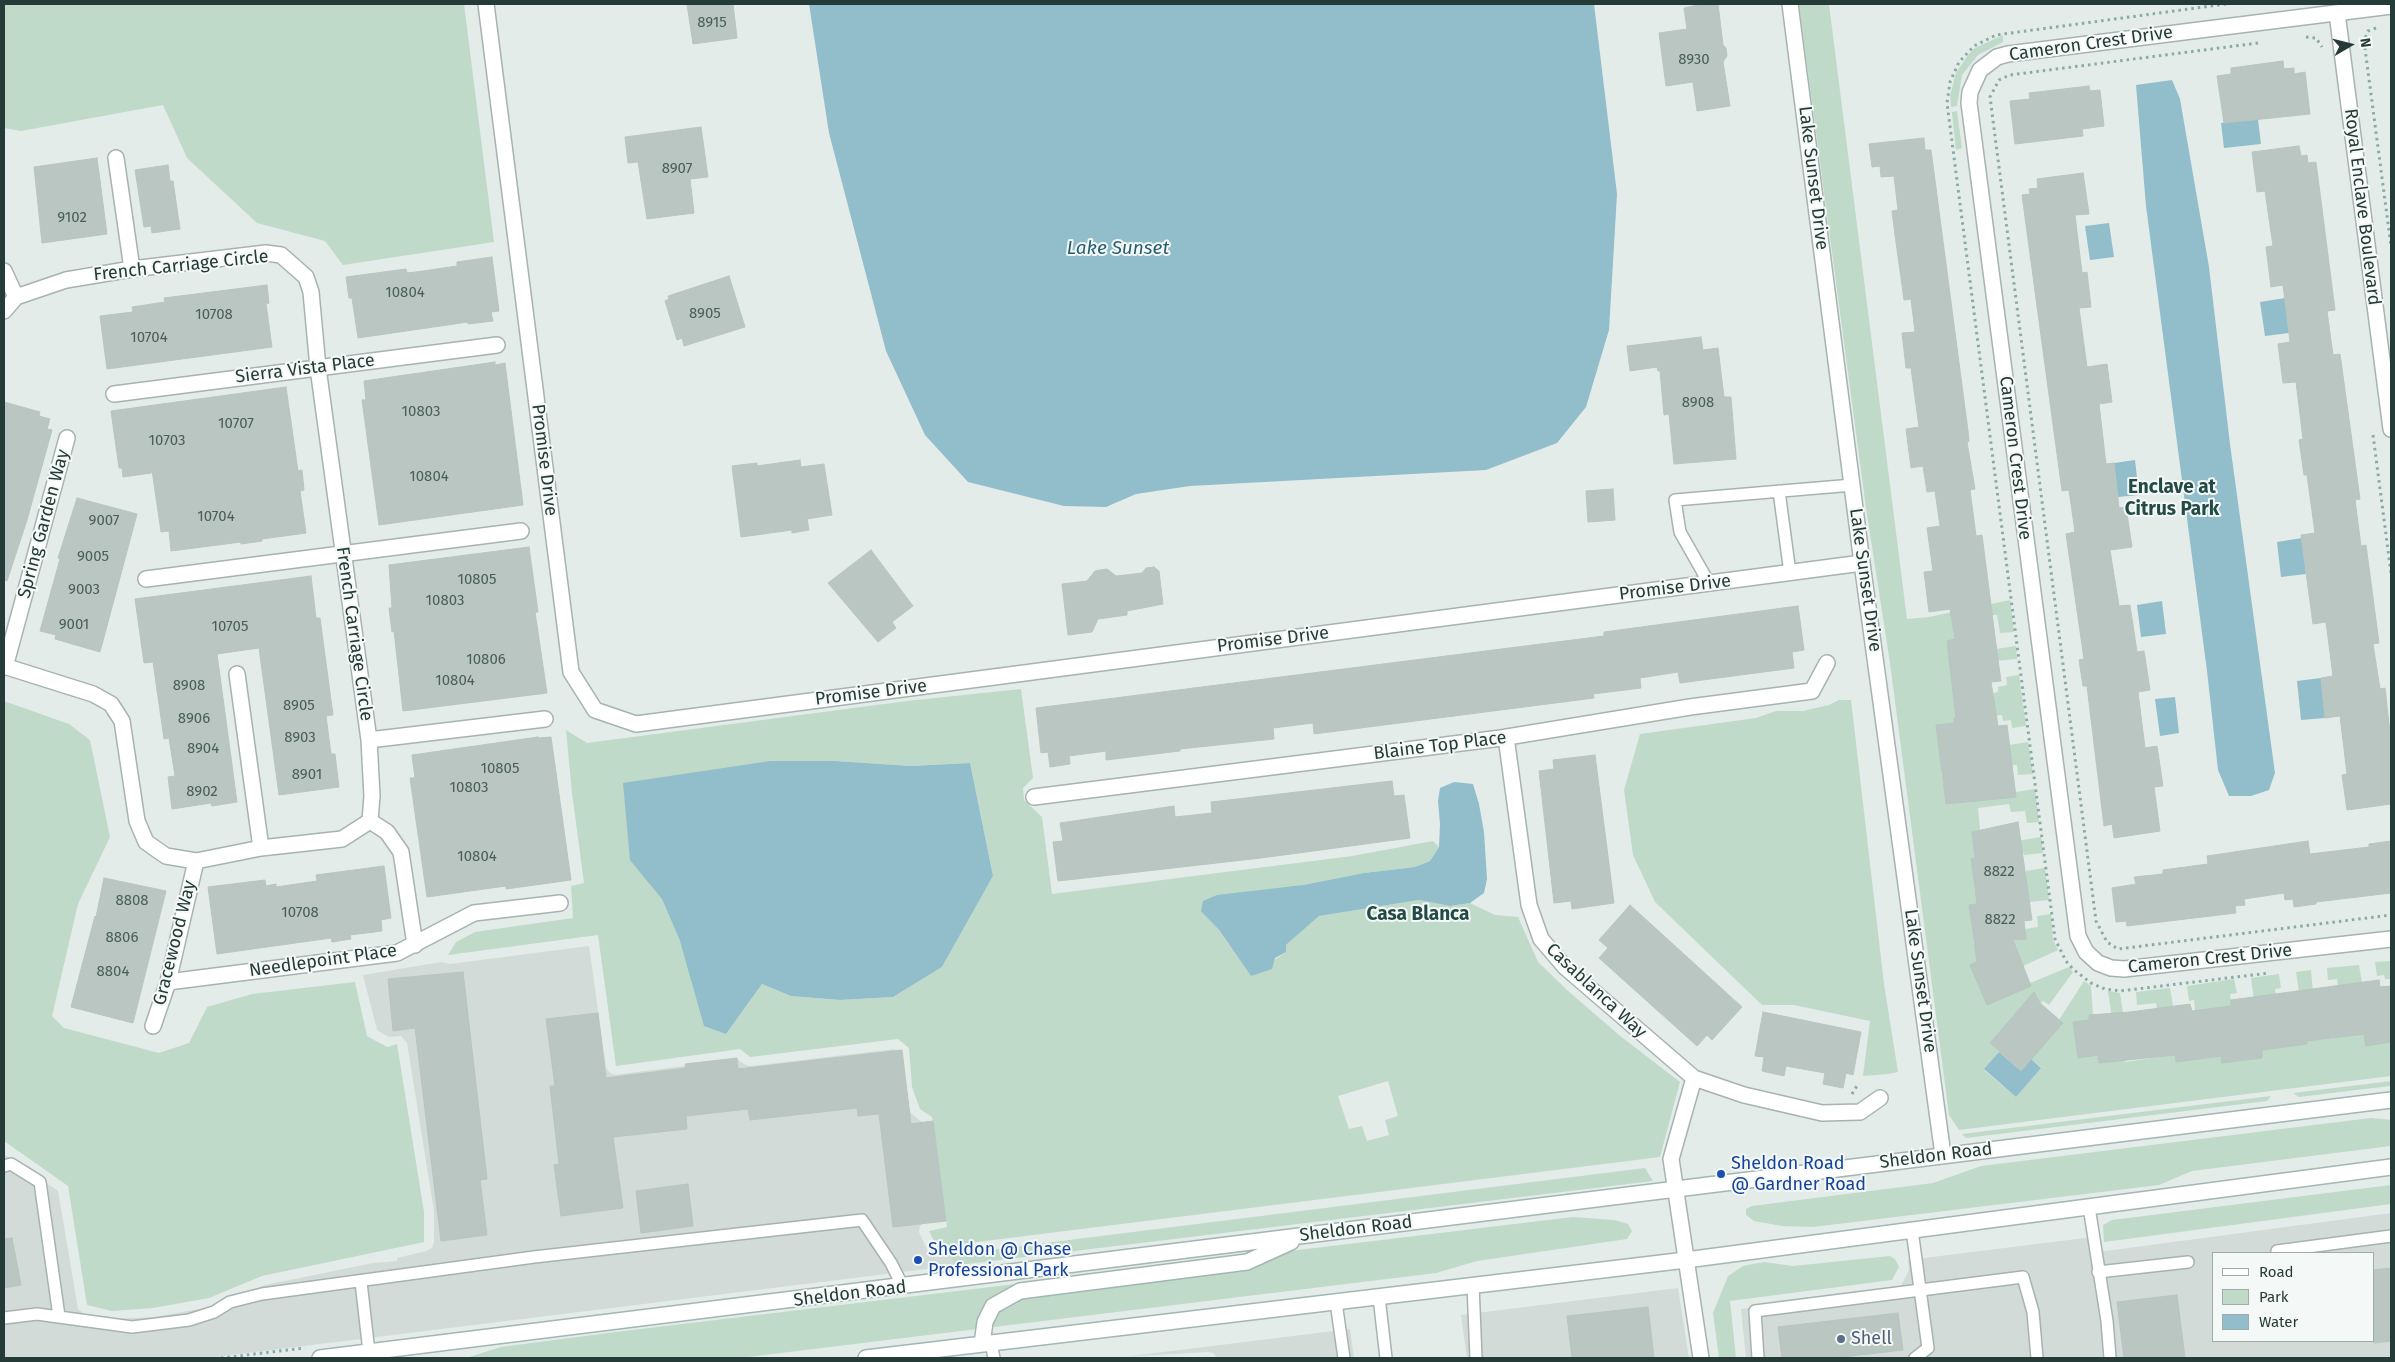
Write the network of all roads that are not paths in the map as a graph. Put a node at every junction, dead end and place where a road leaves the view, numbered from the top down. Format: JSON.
{"nodes":[{"id":1,"x":486,"y":4,"type":"edge"},
{"id":2,"x":1790,"y":4,"type":"edge"},
{"id":3,"x":2391,"y":6,"type":"edge"},
{"id":4,"x":2337,"y":13,"type":"junction"},
{"id":5,"x":116,"y":158,"type":"dead end"},
{"id":6,"x":132,"y":269,"type":"junction"},
{"id":7,"x":4,"y":271,"type":"edge"},
{"id":8,"x":16,"y":297,"type":"junction"},
{"id":9,"x":4,"y":311,"type":"edge"},
{"id":10,"x":497,"y":345,"type":"dead end"},
{"id":11,"x":318,"y":368,"type":"junction"},
{"id":12,"x":114,"y":394,"type":"dead end"},
{"id":13,"x":2391,"y":429,"type":"edge"},
{"id":14,"x":67,"y":438,"type":"dead end"},
{"id":15,"x":1852,"y":485,"type":"junction"},
{"id":16,"x":1779,"y":491,"type":"junction"},
{"id":17,"x":521,"y":530,"type":"dead end"},
{"id":18,"x":343,"y":552,"type":"junction"},
{"id":19,"x":1862,"y":563,"type":"junction"},
{"id":20,"x":1790,"y":573,"type":"junction"},
{"id":21,"x":146,"y":579,"type":"dead end"},
{"id":22,"x":1710,"y":583,"type":"junction"},
{"id":23,"x":1827,"y":663,"type":"dead end"},
{"id":24,"x":4,"y":666,"type":"edge"},
{"id":25,"x":237,"y":674,"type":"dead end"},
{"id":26,"x":545,"y":719,"type":"dead end"},
{"id":27,"x":1506,"y":738,"type":"junction"},
{"id":28,"x":369,"y":740,"type":"junction"},
{"id":29,"x":1034,"y":797,"type":"dead end"},
{"id":30,"x":370,"y":821,"type":"junction"},
{"id":31,"x":261,"y":848,"type":"junction"},
{"id":32,"x":196,"y":861,"type":"junction"},
{"id":33,"x":560,"y":903,"type":"dead end"},
{"id":34,"x":2391,"y":939,"type":"edge"},
{"id":35,"x":415,"y":945,"type":"junction"},
{"id":36,"x":168,"y":982,"type":"junction"},
{"id":37,"x":154,"y":1026,"type":"dead end"},
{"id":38,"x":1694,"y":1078,"type":"junction"},
{"id":39,"x":1880,"y":1098,"type":"dead end"},
{"id":40,"x":2391,"y":1100,"type":"edge"},
{"id":41,"x":1944,"y":1155,"type":"junction"},
{"id":42,"x":4,"y":1166,"type":"edge"},
{"id":43,"x":2391,"y":1167,"type":"edge"},
{"id":44,"x":1675,"y":1189,"type":"junction"},
{"id":45,"x":2089,"y":1207,"type":"junction"},
{"id":46,"x":1912,"y":1230,"type":"junction"},
{"id":47,"x":1306,"y":1236,"type":"junction"},
{"id":48,"x":2391,"y":1236,"type":"edge"},
{"id":49,"x":2277,"y":1251,"type":"dead end"},
{"id":50,"x":1686,"y":1260,"type":"junction"},
{"id":51,"x":2188,"y":1262,"type":"dead end"},
{"id":52,"x":2098,"y":1272,"type":"junction"},
{"id":53,"x":361,"y":1282,"type":"junction"},
{"id":54,"x":1473,"y":1285,"type":"junction"},
{"id":55,"x":903,"y":1287,"type":"junction"},
{"id":56,"x":1921,"y":1290,"type":"junction"},
{"id":57,"x":1379,"y":1297,"type":"junction"},
{"id":58,"x":1336,"y":1302,"type":"junction"},
{"id":59,"x":59,"y":1316,"type":"junction"},
{"id":60,"x":4,"y":1318,"type":"edge"},
{"id":61,"x":989,"y":1349,"type":"edge"},
{"id":62,"x":369,"y":1355,"type":"edge"},
{"id":63,"x":320,"y":1358,"type":"edge"},
{"id":64,"x":866,"y":1358,"type":"edge"},
{"id":65,"x":1344,"y":1358,"type":"edge"},
{"id":66,"x":1386,"y":1358,"type":"edge"},
{"id":67,"x":1476,"y":1358,"type":"edge"},
{"id":68,"x":1701,"y":1358,"type":"edge"},
{"id":69,"x":1758,"y":1358,"type":"edge"},
{"id":70,"x":1915,"y":1358,"type":"edge"},
{"id":71,"x":2037,"y":1358,"type":"edge"},
{"id":72,"x":2110,"y":1358,"type":"edge"}],
"edges":[{"from":1,"to":22,"type":"street","name":"Promise Drive"},
{"from":2,"to":15,"type":"street","name":"Lake Sunset Drive"},
{"from":3,"to":4,"type":"street","name":"Cameron Crest Drive"},
{"from":4,"to":13,"type":"street","name":"Royal Enclave Boulevard"},
{"from":4,"to":34,"type":"street","name":"Cameron Crest Drive"},
{"from":5,"to":6,"type":"street"},
{"from":6,"to":8,"type":"street","name":"French Carriage Circle"},
{"from":6,"to":11,"type":"street","name":"French Carriage Circle"},
{"from":7,"to":8,"type":"street"},
{"from":8,"to":9,"type":"street"},
{"from":10,"to":11,"type":"street","name":"Sierra Vista Place"},
{"from":11,"to":12,"type":"street","name":"Sierra Vista Place"},
{"from":11,"to":18,"type":"street","name":"French Carriage Circle"},
{"from":14,"to":24,"type":"street","name":"Spring Garden Way"},
{"from":15,"to":16,"type":"lane"},
{"from":15,"to":19,"type":"street","name":"Lake Sunset Drive"},
{"from":16,"to":20,"type":"lane"},
{"from":16,"to":22,"type":"lane"},
{"from":17,"to":18,"type":"street"},
{"from":18,"to":21,"type":"street"},
{"from":18,"to":28,"type":"street","name":"French Carriage Circle"},
{"from":19,"to":20,"type":"street","name":"Promise Drive"},
{"from":19,"to":41,"type":"street","name":"Lake Sunset Drive"},
{"from":20,"to":22,"type":"street","name":"Promise Drive"},
{"from":23,"to":27,"type":"street","name":"Blaine Top Place"},
{"from":24,"to":32,"type":"street"},
{"from":25,"to":31,"type":"street"},
{"from":26,"to":28,"type":"street"},
{"from":27,"to":29,"type":"street","name":"Blaine Top Place"},
{"from":27,"to":38,"type":"street","name":"Casablanca Way"},
{"from":28,"to":30,"type":"street","name":"French Carriage Circle"},
{"from":30,"to":31,"type":"street"},
{"from":30,"to":35,"type":"street"},
{"from":31,"to":32,"type":"street"},
{"from":32,"to":36,"type":"street","name":"Gracewood Way"},
{"from":33,"to":35,"type":"street","name":"Needlepoint Place"},
{"from":35,"to":36,"type":"street","name":"Needlepoint Place"},
{"from":36,"to":37,"type":"street","name":"Gracewood Way"},
{"from":38,"to":39,"type":"street","name":"Casablanca Way"},
{"from":38,"to":44,"type":"street"},
{"from":40,"to":41,"type":"street","name":"Sheldon Road"},
{"from":41,"to":44,"type":"street","name":"Sheldon Road"},
{"from":42,"to":59,"type":"lane"},
{"from":43,"to":45,"type":"street"},
{"from":44,"to":47,"type":"street","name":"Sheldon Road"},
{"from":44,"to":50,"type":"street"},
{"from":45,"to":46,"type":"street"},
{"from":45,"to":52,"type":"lane"},
{"from":46,"to":50,"type":"street"},
{"from":46,"to":56,"type":"lane"},
{"from":47,"to":55,"type":"street","name":"Sheldon Road"},
{"from":47,"to":61,"type":"street"},
{"from":48,"to":49,"type":"lane"},
{"from":50,"to":54,"type":"street"},
{"from":50,"to":68,"type":"street"},
{"from":51,"to":52,"type":"lane"},
{"from":52,"to":72,"type":"lane"},
{"from":53,"to":55,"type":"lane"},
{"from":53,"to":59,"type":"lane"},
{"from":53,"to":62,"type":"lane"},
{"from":54,"to":57,"type":"street"},
{"from":54,"to":67,"type":"lane"},
{"from":55,"to":62,"type":"street","name":"Sheldon Road"},
{"from":56,"to":69,"type":"lane"},
{"from":56,"to":70,"type":"lane"},
{"from":56,"to":71,"type":"lane"},
{"from":57,"to":58,"type":"street"},
{"from":57,"to":66,"type":"lane"},
{"from":58,"to":61,"type":"street"},
{"from":58,"to":65,"type":"lane"},
{"from":59,"to":60,"type":"lane"},
{"from":61,"to":64,"type":"street"},
{"from":62,"to":63,"type":"street","name":"Sheldon Road"}]}
